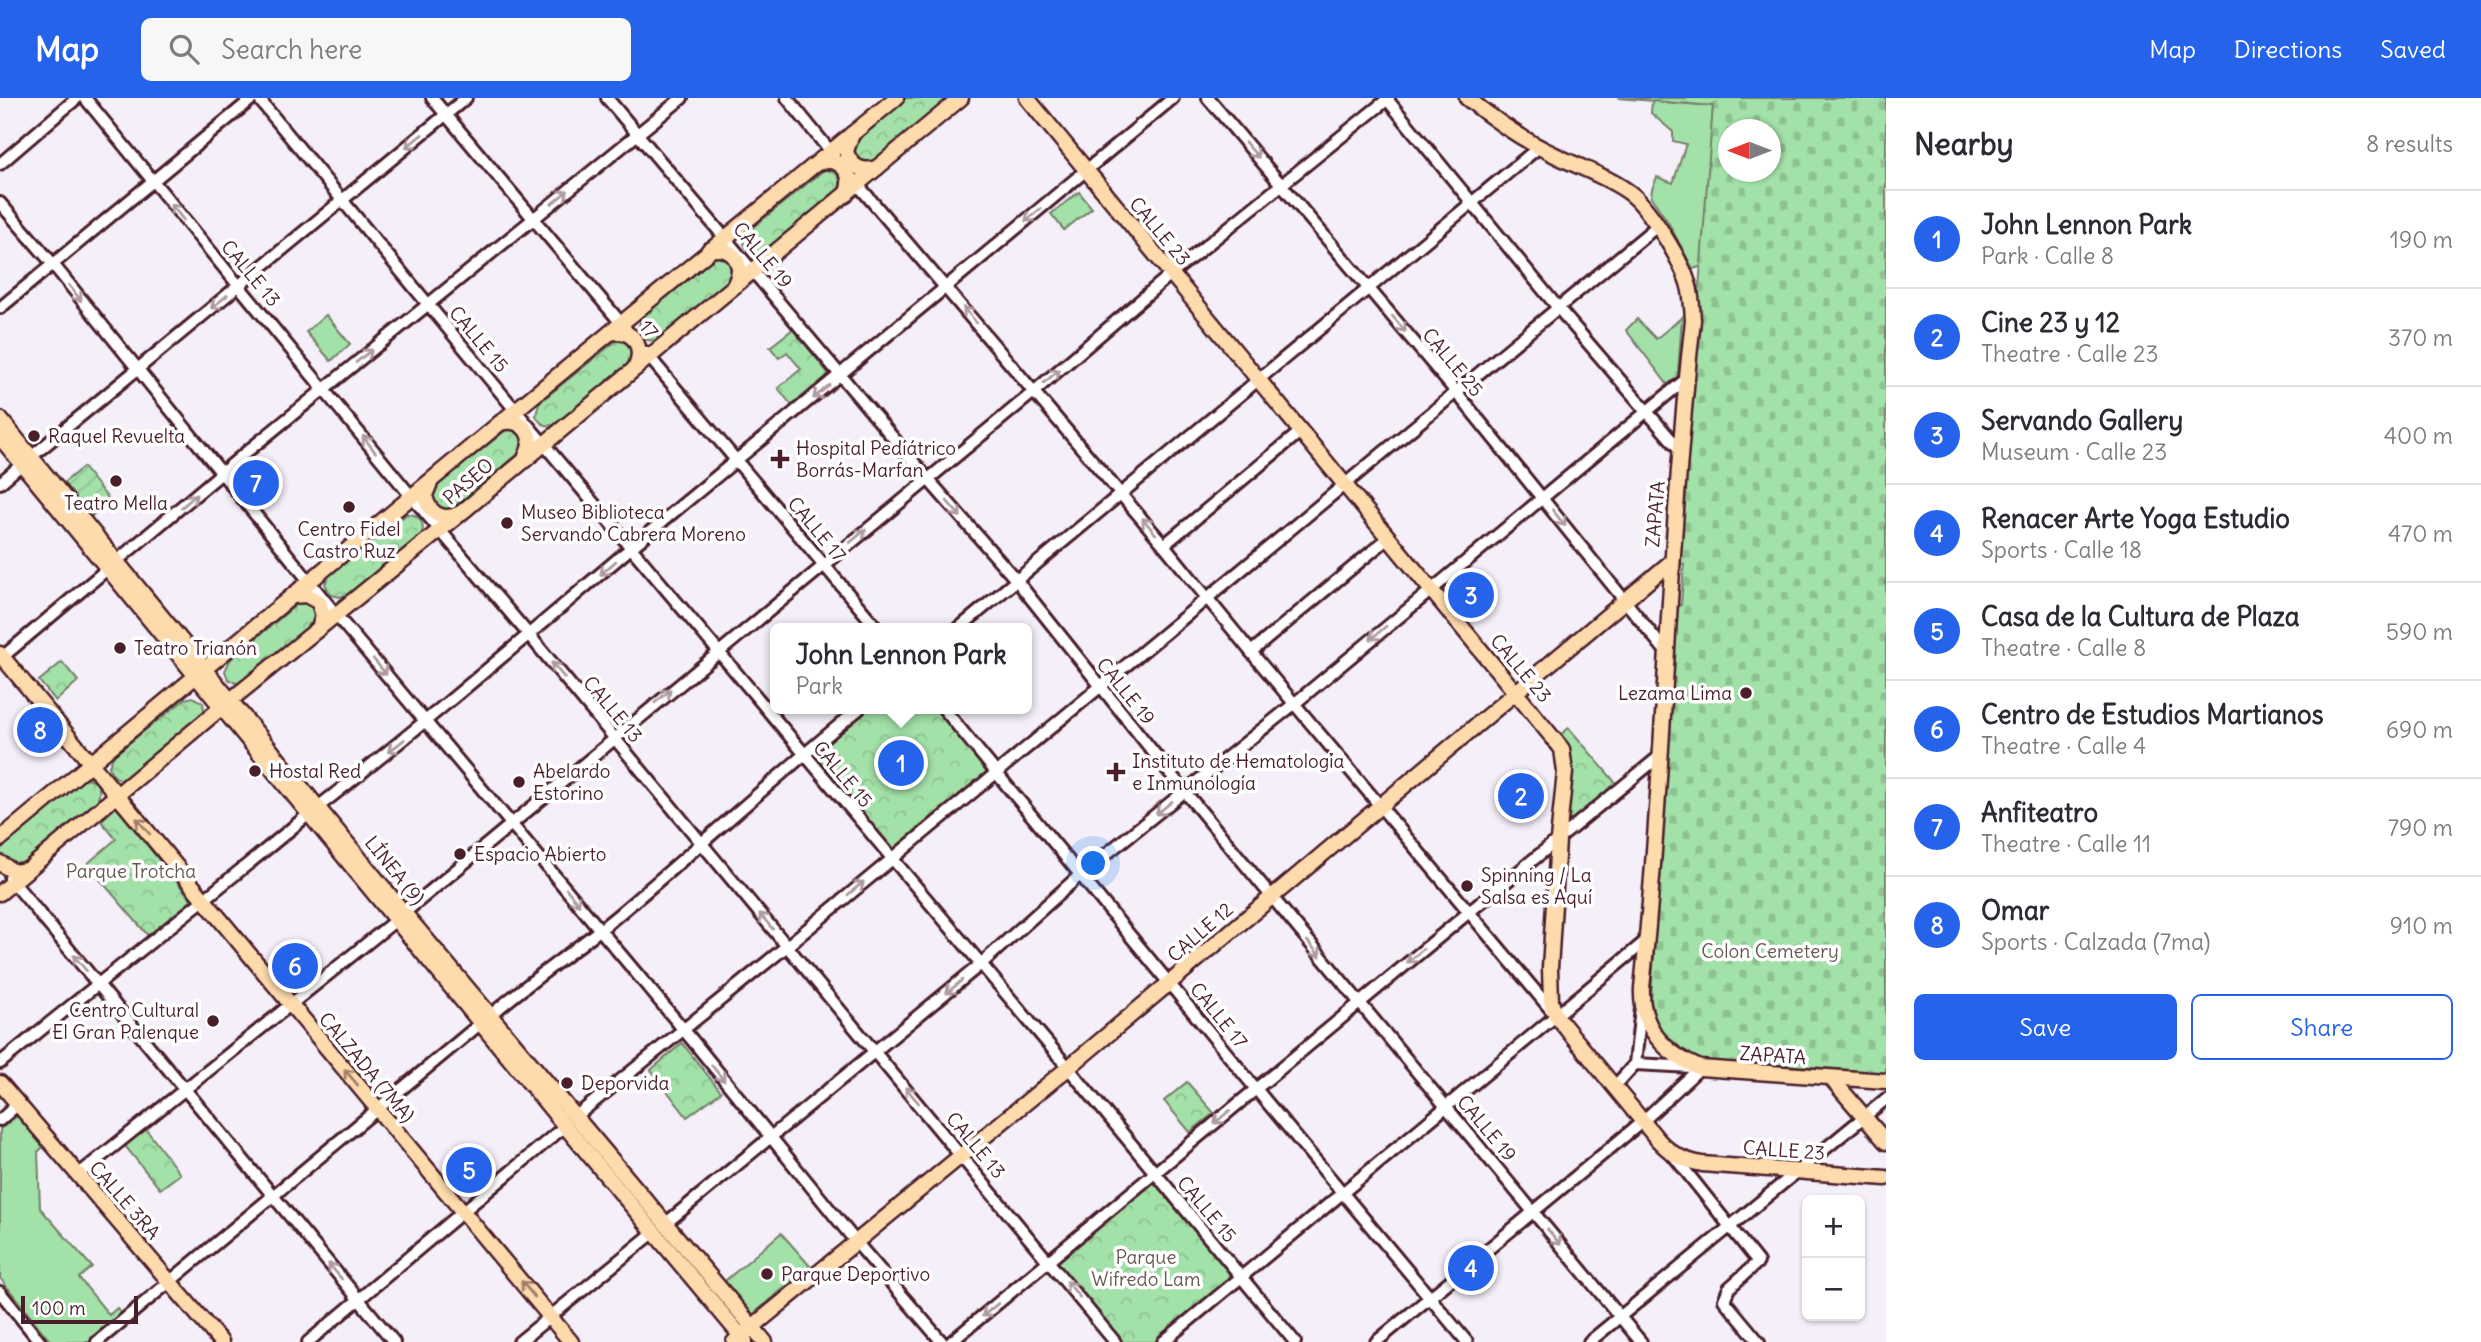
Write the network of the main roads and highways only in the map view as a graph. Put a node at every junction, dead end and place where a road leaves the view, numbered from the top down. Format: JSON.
{"nodes":[{"id":1,"x":896,"y":98,"type":"edge"},
{"id":2,"x":960,"y":98,"type":"edge"},
{"id":3,"x":1027,"y":98,"type":"edge"},
{"id":4,"x":1467,"y":98,"type":"edge"},
{"id":5,"x":853,"y":133,"type":"junction"},
{"id":6,"x":818,"y":163,"type":"junction"},
{"id":7,"x":881,"y":166,"type":"junction"},
{"id":8,"x":846,"y":195,"type":"junction"},
{"id":9,"x":738,"y":227,"type":"junction"},
{"id":10,"x":709,"y":250,"type":"junction"},
{"id":11,"x":765,"y":260,"type":"junction"},
{"id":12,"x":735,"y":284,"type":"junction"},
{"id":13,"x":610,"y":333,"type":"junction"},
{"id":14,"x":635,"y":368,"type":"junction"},
{"id":15,"x":530,"y":400,"type":"junction"},
{"id":16,"x":0,"y":419,"type":"edge"},
{"id":17,"x":500,"y":423,"type":"junction"},
{"id":18,"x":0,"y":437,"type":"edge"},
{"id":19,"x":549,"y":439,"type":"junction"},
{"id":20,"x":526,"y":456,"type":"junction"},
{"id":21,"x":26,"y":460,"type":"junction"},
{"id":22,"x":430,"y":482,"type":"junction"},
{"id":23,"x":398,"y":509,"type":"junction"},
{"id":24,"x":461,"y":513,"type":"junction"},
{"id":25,"x":422,"y":544,"type":"junction"},
{"id":26,"x":1671,"y":562,"type":"junction"},
{"id":27,"x":323,"y":570,"type":"junction"},
{"id":28,"x":1650,"y":581,"type":"junction"},
{"id":29,"x":1670,"y":581,"type":"junction"},
{"id":30,"x":292,"y":596,"type":"junction"},
{"id":31,"x":349,"y":604,"type":"junction"},
{"id":32,"x":318,"y":629,"type":"junction"},
{"id":33,"x":1,"y":657,"type":"edge"},
{"id":34,"x":201,"y":671,"type":"junction"},
{"id":35,"x":1516,"y":691,"type":"junction"},
{"id":36,"x":226,"y":704,"type":"junction"},
{"id":37,"x":91,"y":763,"type":"junction"},
{"id":38,"x":79,"y":773,"type":"junction"},
{"id":39,"x":104,"y":780,"type":"junction"},
{"id":40,"x":117,"y":794,"type":"junction"},
{"id":41,"x":103,"y":806,"type":"junction"},
{"id":42,"x":0,"y":839,"type":"edge"},
{"id":43,"x":0,"y":865,"type":"edge"},
{"id":44,"x":27,"y":870,"type":"junction"},
{"id":45,"x":0,"y":892,"type":"edge"},
{"id":46,"x":1831,"y":1077,"type":"junction"},
{"id":47,"x":1886,"y":1081,"type":"edge"},
{"id":48,"x":0,"y":1083,"type":"edge"},
{"id":49,"x":1886,"y":1142,"type":"edge"},
{"id":50,"x":1886,"y":1178,"type":"edge"},
{"id":51,"x":743,"y":1337,"type":"edge"},
{"id":52,"x":221,"y":1342,"type":"edge"},
{"id":53,"x":571,"y":1342,"type":"edge"},
{"id":54,"x":765,"y":1342,"type":"edge"}],
"edges":[{"from":1,"to":5,"type":"main road","name":"PASEO"},
{"from":2,"to":7,"type":"main road","name":"PASEO"},
{"from":3,"to":35,"type":"main road","name":"CALLE 23"},
{"from":4,"to":26,"type":"main road","name":"ZAPATA"},
{"from":5,"to":6,"type":"main road","name":"PASEO"},
{"from":5,"to":7,"type":"main road"},
{"from":6,"to":8,"type":"main road"},
{"from":6,"to":9,"type":"main road","name":"PASEO"},
{"from":7,"to":8,"type":"main road","name":"PASEO"},
{"from":8,"to":11,"type":"main road","name":"PASEO"},
{"from":9,"to":10,"type":"main road","name":"PASEO"},
{"from":9,"to":11,"type":"main road"},
{"from":10,"to":12,"type":"main road"},
{"from":10,"to":13,"type":"main road","name":"PASEO"},
{"from":11,"to":12,"type":"main road","name":"PASEO"},
{"from":12,"to":14,"type":"main road","name":"PASEO"},
{"from":13,"to":14,"type":"main road"},
{"from":13,"to":15,"type":"main road","name":"PASEO"},
{"from":14,"to":19,"type":"main road","name":"PASEO"},
{"from":15,"to":17,"type":"main road","name":"PASEO"},
{"from":15,"to":19,"type":"main road"},
{"from":16,"to":21,"type":"main road","name":"LÍNEA (9)"},
{"from":17,"to":20,"type":"main road"},
{"from":17,"to":22,"type":"main road","name":"PASEO"},
{"from":18,"to":21,"type":"main road","name":"LÍNEA (9)"},
{"from":19,"to":20,"type":"main road","name":"PASEO"},
{"from":20,"to":24,"type":"main road","name":"PASEO"},
{"from":21,"to":34,"type":"main road","name":"LÍNEA (9)"},
{"from":22,"to":23,"type":"main road","name":"PASEO"},
{"from":22,"to":24,"type":"main road"},
{"from":23,"to":25,"type":"main road"},
{"from":23,"to":27,"type":"main road","name":"PASEO"},
{"from":24,"to":25,"type":"main road","name":"PASEO"},
{"from":25,"to":31,"type":"main road","name":"PASEO"},
{"from":26,"to":28,"type":"main road","name":"CALLE 12"},
{"from":26,"to":29,"type":"main road","name":"ZAPATA"},
{"from":27,"to":30,"type":"main road","name":"PASEO"},
{"from":27,"to":31,"type":"main road"},
{"from":28,"to":29,"type":"main road"},
{"from":28,"to":35,"type":"main road","name":"CALLE 12"},
{"from":29,"to":46,"type":"main road","name":"ZAPATA"},
{"from":30,"to":32,"type":"main road"},
{"from":30,"to":34,"type":"main road","name":"PASEO"},
{"from":31,"to":32,"type":"main road","name":"PASEO"},
{"from":32,"to":36,"type":"main road","name":"PASEO"},
{"from":33,"to":37,"type":"main road","name":"CALZADA (7MA)"},
{"from":34,"to":36,"type":"main road","name":"LÍNEA (9)"},
{"from":34,"to":37,"type":"main road","name":"PASEO"},
{"from":35,"to":50,"type":"main road","name":"CALLE 23"},
{"from":35,"to":51,"type":"main road","name":"CALLE 12"},
{"from":36,"to":40,"type":"main road","name":"PASEO"},
{"from":36,"to":51,"type":"main road","name":"LÍNEA (9)"},
{"from":37,"to":38,"type":"main road","name":"PASEO"},
{"from":37,"to":39,"type":"main road","name":"CALZADA (7MA)"},
{"from":38,"to":39,"type":"main road"},
{"from":38,"to":42,"type":"main road","name":"PASEO"},
{"from":39,"to":40,"type":"main road","name":"CALZADA (7MA)"},
{"from":39,"to":41,"type":"main road"},
{"from":40,"to":41,"type":"main road","name":"PASEO"},
{"from":53,"to":40,"type":"main road","name":"CALZADA (7MA)","one_way":true},
{"from":41,"to":44,"type":"main road","name":"PASEO"},
{"from":43,"to":44,"type":"main road"},
{"from":43,"to":45,"type":"main road"},
{"from":44,"to":45,"type":"main road","name":"PASEO"},
{"from":46,"to":47,"type":"main road","name":"ZAPATA"},
{"from":46,"to":49,"type":"main road"},
{"from":48,"to":52,"type":"main road","name":"CALLE 3RA"},
{"from":51,"to":54,"type":"main road","name":"LÍNEA (9)"}]}
